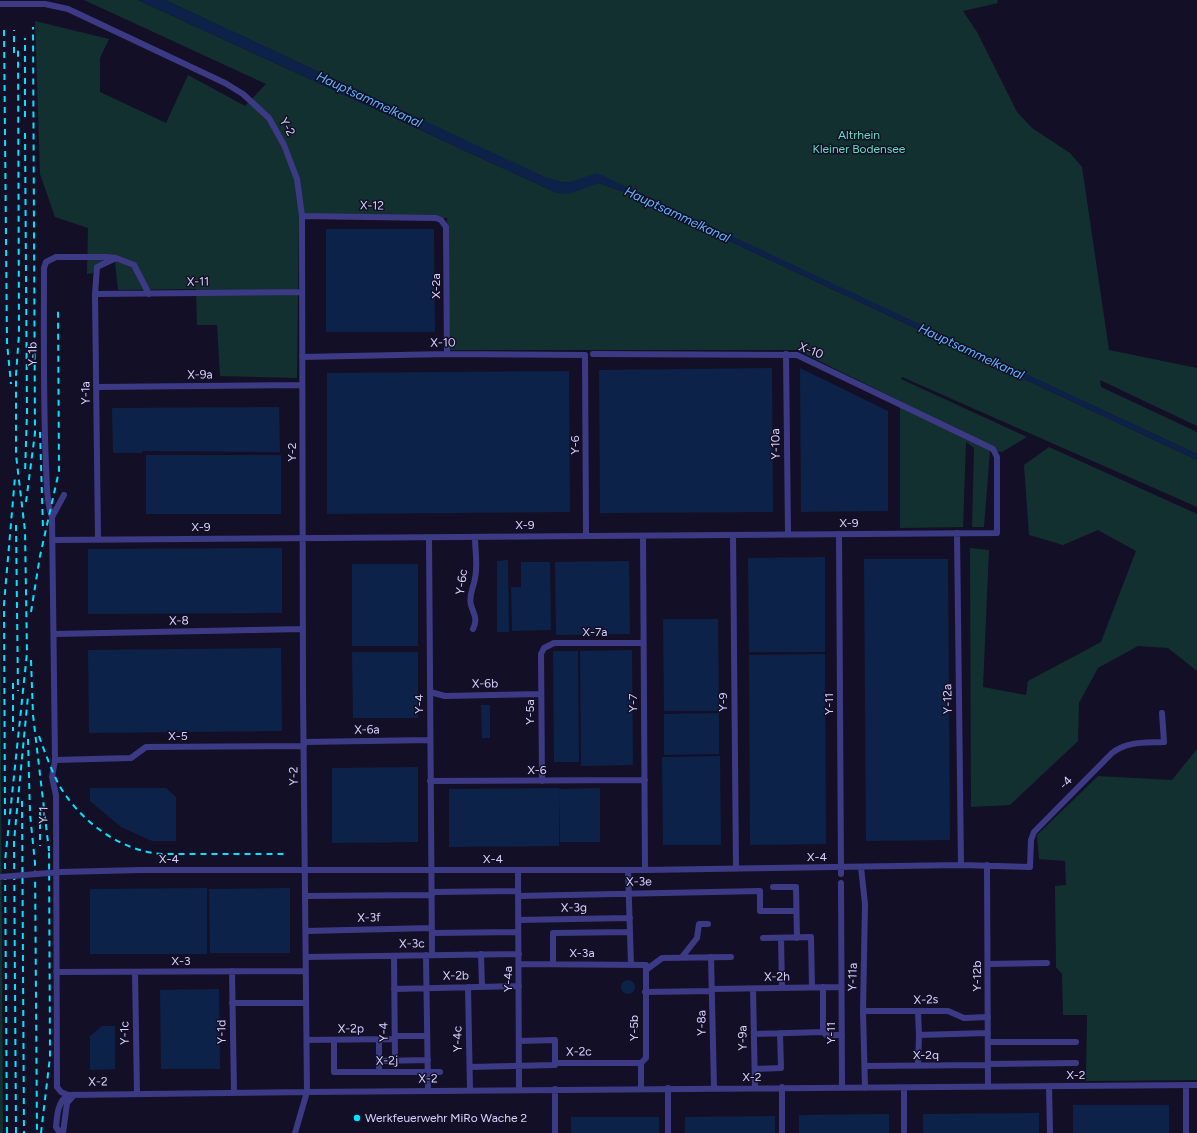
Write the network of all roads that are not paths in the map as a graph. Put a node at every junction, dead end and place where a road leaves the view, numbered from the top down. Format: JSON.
{"nodes":[{"id":1,"x":0,"y":4,"type":"edge"},
{"id":2,"x":302,"y":216,"type":"junction"},
{"id":3,"x":441,"y":220,"type":"joint"},
{"id":4,"x":116,"y":258,"type":"junction"},
{"id":5,"x":302,"y":292,"type":"junction"},
{"id":6,"x":95,"y":294,"type":"junction"},
{"id":7,"x":149,"y":294,"type":"junction"},
{"id":8,"x":447,"y":354,"type":"junction"},
{"id":9,"x":585,"y":354,"type":"joint"},
{"id":10,"x":593,"y":354,"type":"dead end"},
{"id":11,"x":786,"y":354,"type":"junction"},
{"id":12,"x":302,"y":357,"type":"junction"},
{"id":13,"x":302,"y":385,"type":"junction"},
{"id":14,"x":97,"y":387,"type":"junction"},
{"id":15,"x":64,"y":495,"type":"dead end"},
{"id":16,"x":52,"y":517,"type":"junction"},
{"id":17,"x":956,"y":533,"type":"junction"},
{"id":18,"x":997,"y":533,"type":"joint"},
{"id":19,"x":788,"y":534,"type":"junction"},
{"id":20,"x":839,"y":534,"type":"junction"},
{"id":21,"x":733,"y":535,"type":"junction"},
{"id":22,"x":586,"y":536,"type":"junction"},
{"id":23,"x":643,"y":536,"type":"junction"},
{"id":24,"x":429,"y":537,"type":"junction"},
{"id":25,"x":475,"y":537,"type":"junction"},
{"id":26,"x":303,"y":538,"type":"junction"},
{"id":27,"x":98,"y":539,"type":"junction"},
{"id":28,"x":53,"y":540,"type":"junction"},
{"id":29,"x":304,"y":629,"type":"junction"},
{"id":30,"x":473,"y":629,"type":"dead end"},
{"id":31,"x":54,"y":634,"type":"junction"},
{"id":32,"x":644,"y":643,"type":"junction"},
{"id":33,"x":547,"y":645,"type":"joint"},
{"id":34,"x":430,"y":692,"type":"junction"},
{"id":35,"x":541,"y":694,"type":"junction"},
{"id":36,"x":1162,"y":713,"type":"dead end"},
{"id":37,"x":430,"y":740,"type":"junction"},
{"id":38,"x":304,"y":744,"type":"junction"},
{"id":39,"x":54,"y":760,"type":"junction"},
{"id":40,"x":645,"y":780,"type":"junction"},
{"id":41,"x":542,"y":781,"type":"junction"},
{"id":42,"x":430,"y":782,"type":"junction"},
{"id":43,"x":961,"y":865,"type":"junction"},
{"id":44,"x":987,"y":865,"type":"junction"},
{"id":45,"x":861,"y":867,"type":"junction"},
{"id":46,"x":736,"y":869,"type":"junction"},
{"id":47,"x":306,"y":870,"type":"junction"},
{"id":48,"x":431,"y":870,"type":"junction"},
{"id":49,"x":518,"y":870,"type":"junction"},
{"id":50,"x":628,"y":870,"type":"junction"},
{"id":51,"x":645,"y":870,"type":"junction"},
{"id":52,"x":841,"y":871,"type":"junction"},
{"id":53,"x":0,"y":877,"type":"edge"},
{"id":54,"x":841,"y":883,"type":"dead end"},
{"id":55,"x":773,"y":887,"type":"dead end"},
{"id":56,"x":518,"y":893,"type":"junction"},
{"id":57,"x":432,"y":894,"type":"junction"},
{"id":58,"x":629,"y":894,"type":"junction"},
{"id":59,"x":306,"y":896,"type":"junction"},
{"id":60,"x":796,"y":911,"type":"junction"},
{"id":61,"x":630,"y":918,"type":"junction"},
{"id":62,"x":518,"y":920,"type":"junction"},
{"id":63,"x":708,"y":924,"type":"dead end"},
{"id":64,"x":306,"y":931,"type":"junction"},
{"id":65,"x":432,"y":931,"type":"junction"},
{"id":66,"x":518,"y":932,"type":"junction"},
{"id":67,"x":630,"y":932,"type":"junction"},
{"id":68,"x":763,"y":938,"type":"dead end"},
{"id":69,"x":781,"y":938,"type":"junction"},
{"id":70,"x":797,"y":938,"type":"junction"},
{"id":71,"x":481,"y":954,"type":"junction"},
{"id":72,"x":518,"y":954,"type":"junction"},
{"id":73,"x":429,"y":955,"type":"junction"},
{"id":74,"x":394,"y":956,"type":"junction"},
{"id":75,"x":306,"y":957,"type":"junction"},
{"id":76,"x":682,"y":957,"type":"junction"},
{"id":77,"x":712,"y":957,"type":"junction"},
{"id":78,"x":731,"y":958,"type":"dead end"},
{"id":79,"x":1047,"y":963,"type":"dead end"},
{"id":80,"x":519,"y":964,"type":"junction"},
{"id":81,"x":553,"y":964,"type":"junction"},
{"id":82,"x":631,"y":964,"type":"junction"},
{"id":83,"x":988,"y":964,"type":"junction"},
{"id":84,"x":646,"y":967,"type":"junction"},
{"id":85,"x":232,"y":971,"type":"junction"},
{"id":86,"x":56,"y":972,"type":"junction"},
{"id":87,"x":135,"y":972,"type":"junction"},
{"id":88,"x":306,"y":972,"type":"junction"},
{"id":89,"x":519,"y":986,"type":"junction"},
{"id":90,"x":468,"y":987,"type":"junction"},
{"id":91,"x":482,"y":987,"type":"junction"},
{"id":92,"x":812,"y":987,"type":"junction"},
{"id":93,"x":822,"y":987,"type":"junction"},
{"id":94,"x":842,"y":987,"type":"junction"},
{"id":95,"x":394,"y":988,"type":"junction"},
{"id":96,"x":426,"y":988,"type":"junction"},
{"id":97,"x":782,"y":988,"type":"junction"},
{"id":98,"x":753,"y":989,"type":"junction"},
{"id":99,"x":712,"y":990,"type":"junction"},
{"id":100,"x":646,"y":992,"type":"junction"},
{"id":101,"x":232,"y":1002,"type":"junction"},
{"id":102,"x":306,"y":1004,"type":"junction"},
{"id":103,"x":863,"y":1011,"type":"junction"},
{"id":104,"x":918,"y":1012,"type":"junction"},
{"id":105,"x":988,"y":1018,"type":"junction"},
{"id":106,"x":823,"y":1032,"type":"junction"},
{"id":107,"x":780,"y":1033,"type":"junction"},
{"id":108,"x":754,"y":1034,"type":"junction"},
{"id":109,"x":988,"y":1034,"type":"junction"},
{"id":110,"x":842,"y":1035,"type":"junction"},
{"id":111,"x":919,"y":1035,"type":"junction"},
{"id":112,"x":427,"y":1036,"type":"junction"},
{"id":113,"x":395,"y":1038,"type":"junction"},
{"id":114,"x":307,"y":1040,"type":"junction"},
{"id":115,"x":334,"y":1040,"type":"junction"},
{"id":116,"x":379,"y":1040,"type":"junction"},
{"id":117,"x":519,"y":1041,"type":"junction"},
{"id":118,"x":988,"y":1042,"type":"junction"},
{"id":119,"x":1076,"y":1042,"type":"dead end"},
{"id":120,"x":379,"y":1060,"type":"junction"},
{"id":121,"x":395,"y":1060,"type":"junction"},
{"id":122,"x":428,"y":1060,"type":"junction"},
{"id":123,"x":555,"y":1063,"type":"junction"},
{"id":124,"x":641,"y":1063,"type":"junction"},
{"id":125,"x":1076,"y":1063,"type":"dead end"},
{"id":126,"x":988,"y":1065,"type":"junction"},
{"id":127,"x":519,"y":1066,"type":"junction"},
{"id":128,"x":865,"y":1066,"type":"junction"},
{"id":129,"x":918,"y":1066,"type":"junction"},
{"id":130,"x":470,"y":1067,"type":"junction"},
{"id":131,"x":755,"y":1069,"type":"junction"},
{"id":132,"x":379,"y":1072,"type":"junction"},
{"id":133,"x":428,"y":1072,"type":"junction"},
{"id":134,"x":440,"y":1072,"type":"dead end"},
{"id":135,"x":1186,"y":1085,"type":"junction"},
{"id":136,"x":1197,"y":1085,"type":"edge"},
{"id":137,"x":988,"y":1086,"type":"junction"},
{"id":138,"x":1049,"y":1086,"type":"junction"},
{"id":139,"x":842,"y":1087,"type":"junction"},
{"id":140,"x":668,"y":1088,"type":"junction"},
{"id":141,"x":714,"y":1088,"type":"junction"},
{"id":142,"x":755,"y":1088,"type":"junction"},
{"id":143,"x":782,"y":1088,"type":"junction"},
{"id":144,"x":865,"y":1088,"type":"junction"},
{"id":145,"x":904,"y":1088,"type":"junction"},
{"id":146,"x":519,"y":1089,"type":"junction"},
{"id":147,"x":555,"y":1089,"type":"junction"},
{"id":148,"x":641,"y":1089,"type":"junction"},
{"id":149,"x":59,"y":1090,"type":"joint"},
{"id":150,"x":428,"y":1090,"type":"junction"},
{"id":151,"x":470,"y":1090,"type":"junction"},
{"id":152,"x":234,"y":1092,"type":"junction"},
{"id":153,"x":307,"y":1092,"type":"junction"},
{"id":154,"x":137,"y":1093,"type":"junction"},
{"id":155,"x":71,"y":1095,"type":"junction"},
{"id":156,"x":61,"y":1133,"type":"edge"},
{"id":157,"x":295,"y":1133,"type":"edge"},
{"id":158,"x":555,"y":1133,"type":"edge"},
{"id":159,"x":668,"y":1133,"type":"edge"},
{"id":160,"x":782,"y":1133,"type":"edge"},
{"id":161,"x":904,"y":1133,"type":"edge"},
{"id":162,"x":1050,"y":1133,"type":"edge"},
{"id":163,"x":1186,"y":1133,"type":"edge"}],
"edges":[{"from":1,"to":2,"type":"street","name":"Y-2"},
{"from":2,"to":3,"type":"street","name":"X-12"},
{"from":2,"to":5,"type":"street","name":"Y-2"},
{"from":3,"to":8,"type":"street","name":"X-2a"},
{"from":4,"to":6,"type":"street","name":"Y-1a"},
{"from":4,"to":7,"type":"street","name":"Y-1b"},
{"from":4,"to":16,"type":"street","name":"Y-1b"},
{"from":5,"to":7,"type":"street","name":"X-11"},
{"from":5,"to":12,"type":"street","name":"Y-2"},
{"from":6,"to":7,"type":"street","name":"X-11"},
{"from":6,"to":14,"type":"street","name":"Y-1a"},
{"from":8,"to":9,"type":"street","name":"X-10"},
{"from":8,"to":12,"type":"street","name":"X-10"},
{"from":9,"to":22,"type":"street","name":"Y-6"},
{"from":10,"to":11,"type":"street","name":"X-10"},
{"from":11,"to":18,"type":"street","name":"X-10"},
{"from":11,"to":19,"type":"street","name":"Y-10a"},
{"from":12,"to":13,"type":"street","name":"Y-2"},
{"from":13,"to":14,"type":"street","name":"X-9a"},
{"from":13,"to":26,"type":"street","name":"Y-2"},
{"from":14,"to":27,"type":"street","name":"Y-1a"},
{"from":15,"to":16,"type":"street"},
{"from":16,"to":28,"type":"street","name":"Y-1b"},
{"from":17,"to":18,"type":"street","name":"X-9"},
{"from":17,"to":20,"type":"street","name":"X-9"},
{"from":17,"to":43,"type":"street","name":"Y-12a"},
{"from":19,"to":20,"type":"street","name":"X-9"},
{"from":19,"to":21,"type":"street","name":"X-9"},
{"from":20,"to":52,"type":"street","name":"Y-11"},
{"from":21,"to":23,"type":"street","name":"X-9"},
{"from":21,"to":46,"type":"street","name":"Y-9"},
{"from":22,"to":23,"type":"street","name":"X-9"},
{"from":22,"to":25,"type":"street","name":"X-9"},
{"from":23,"to":32,"type":"street","name":"Y-7"},
{"from":24,"to":25,"type":"street","name":"X-9"},
{"from":24,"to":26,"type":"street","name":"X-9"},
{"from":24,"to":34,"type":"street","name":"Y-4"},
{"from":25,"to":30,"type":"street","name":"Y-6c"},
{"from":26,"to":27,"type":"street","name":"X-9"},
{"from":26,"to":29,"type":"street","name":"Y-2"},
{"from":27,"to":28,"type":"street","name":"X-9"},
{"from":28,"to":31,"type":"street","name":"Y-1"},
{"from":29,"to":31,"type":"street","name":"X-8"},
{"from":29,"to":38,"type":"street","name":"Y-2"},
{"from":31,"to":39,"type":"street","name":"Y-1"},
{"from":32,"to":33,"type":"street","name":"X-7a"},
{"from":32,"to":40,"type":"street","name":"Y-7"},
{"from":33,"to":35,"type":"street","name":"Y-5a"},
{"from":34,"to":35,"type":"street","name":"X-6b"},
{"from":34,"to":37,"type":"street","name":"Y-4"},
{"from":35,"to":41,"type":"street","name":"Y-5a"},
{"from":36,"to":44,"type":"street","name":"-4"},
{"from":37,"to":38,"type":"street","name":"X-6a"},
{"from":37,"to":42,"type":"street","name":"Y-4"},
{"from":38,"to":39,"type":"street","name":"X-5"},
{"from":38,"to":47,"type":"street","name":"Y-2"},
{"from":39,"to":86,"type":"street","name":"Y-1"},
{"from":40,"to":41,"type":"street","name":"X-6"},
{"from":40,"to":51,"type":"street","name":"Y-7"},
{"from":41,"to":42,"type":"street","name":"X-6"},
{"from":42,"to":48,"type":"street","name":"Y-4"},
{"from":43,"to":44,"type":"street","name":"X-4"},
{"from":43,"to":45,"type":"street","name":"X-4"},
{"from":44,"to":83,"type":"street","name":"Y-12b"},
{"from":45,"to":52,"type":"street","name":"X-4"},
{"from":45,"to":103,"type":"street","name":"Y-11a"},
{"from":46,"to":51,"type":"street","name":"X-4"},
{"from":46,"to":52,"type":"street","name":"X-4"},
{"from":47,"to":48,"type":"street","name":"X-4"},
{"from":47,"to":53,"type":"street","name":"X-4","bridge":true},
{"from":47,"to":59,"type":"street","name":"Y-2"},
{"from":48,"to":49,"type":"street","name":"X-4"},
{"from":48,"to":57,"type":"street"},
{"from":49,"to":50,"type":"street","name":"X-4"},
{"from":49,"to":56,"type":"street","name":"Y-4a"},
{"from":50,"to":51,"type":"street","name":"X-4"},
{"from":50,"to":58,"type":"street"},
{"from":54,"to":94,"type":"street","name":"Y-11"},
{"from":55,"to":60,"type":"street"},
{"from":56,"to":57,"type":"street","name":"X-3e"},
{"from":56,"to":58,"type":"street","name":"X-3e"},
{"from":56,"to":62,"type":"street","name":"Y-4a"},
{"from":57,"to":59,"type":"street","name":"X-3e"},
{"from":57,"to":65,"type":"street"},
{"from":58,"to":60,"type":"street","name":"X-3e"},
{"from":58,"to":61,"type":"street"},
{"from":59,"to":64,"type":"street","name":"Y-2"},
{"from":60,"to":70,"type":"street"},
{"from":61,"to":62,"type":"street","name":"X-3g"},
{"from":61,"to":67,"type":"street"},
{"from":62,"to":66,"type":"street","name":"Y-4a"},
{"from":63,"to":76,"type":"street"},
{"from":64,"to":65,"type":"street","name":"X-3f"},
{"from":64,"to":75,"type":"street","name":"Y-2"},
{"from":65,"to":66,"type":"street","name":"X-3f"},
{"from":65,"to":73,"type":"street"},
{"from":66,"to":72,"type":"street","name":"Y-4a"},
{"from":67,"to":81,"type":"street"},
{"from":67,"to":82,"type":"street"},
{"from":68,"to":69,"type":"street"},
{"from":69,"to":70,"type":"street"},
{"from":69,"to":97,"type":"street"},
{"from":70,"to":92,"type":"street"},
{"from":71,"to":72,"type":"street","name":"X-3c"},
{"from":71,"to":73,"type":"street","name":"X-3c"},
{"from":71,"to":91,"type":"street"},
{"from":72,"to":80,"type":"street","name":"Y-4a"},
{"from":73,"to":74,"type":"street","name":"X-3c"},
{"from":73,"to":96,"type":"street"},
{"from":74,"to":75,"type":"street","name":"X-3c"},
{"from":74,"to":95,"type":"street","name":"Y-4"},
{"from":75,"to":88,"type":"street","name":"Y-2"},
{"from":76,"to":77,"type":"street"},
{"from":76,"to":84,"type":"street"},
{"from":77,"to":78,"type":"street"},
{"from":77,"to":99,"type":"street","name":"Y-8a"},
{"from":79,"to":83,"type":"street"},
{"from":80,"to":81,"type":"street","name":"X-3a"},
{"from":80,"to":89,"type":"street","name":"Y-4a"},
{"from":81,"to":82,"type":"street","name":"X-3a"},
{"from":82,"to":84,"type":"street","name":"X-3a"},
{"from":83,"to":105,"type":"street","name":"Y-12b"},
{"from":84,"to":100,"type":"street","name":"Y-5b"},
{"from":85,"to":87,"type":"street","name":"X-3"},
{"from":85,"to":88,"type":"street","name":"X-3"},
{"from":85,"to":101,"type":"street","name":"Y-1d"},
{"from":86,"to":87,"type":"street","name":"X-3"},
{"from":86,"to":149,"type":"street","name":"Y-1"},
{"from":87,"to":154,"type":"street","name":"Y-1c"},
{"from":88,"to":102,"type":"street","name":"Y-2"},
{"from":89,"to":91,"type":"street","name":"X-2b"},
{"from":89,"to":117,"type":"street","name":"Y-4a"},
{"from":90,"to":91,"type":"street","name":"X-2b"},
{"from":90,"to":96,"type":"street","name":"X-2b"},
{"from":90,"to":130,"type":"street","name":"Y-4c"},
{"from":92,"to":93,"type":"street","name":"X-2h"},
{"from":92,"to":97,"type":"street","name":"X-2h"},
{"from":93,"to":94,"type":"street","name":"X-2h"},
{"from":93,"to":106,"type":"street"},
{"from":94,"to":110,"type":"street","name":"Y-11"},
{"from":95,"to":96,"type":"street","name":"X-2b"},
{"from":95,"to":113,"type":"street","name":"Y-4"},
{"from":96,"to":112,"type":"street"},
{"from":97,"to":98,"type":"street","name":"X-2h"},
{"from":98,"to":99,"type":"street","name":"X-2h"},
{"from":98,"to":108,"type":"street","name":"Y-9a"},
{"from":99,"to":100,"type":"street","name":"X-2h"},
{"from":99,"to":141,"type":"street","name":"Y-8a"},
{"from":100,"to":124,"type":"street","name":"Y-5b"},
{"from":101,"to":102,"type":"street"},
{"from":101,"to":152,"type":"street","name":"Y-1d"},
{"from":102,"to":114,"type":"street","name":"Y-2"},
{"from":103,"to":104,"type":"street","name":"X-2s"},
{"from":103,"to":128,"type":"street","name":"Y-11a"},
{"from":104,"to":105,"type":"street","name":"X-2s"},
{"from":104,"to":111,"type":"street"},
{"from":105,"to":109,"type":"street","name":"Y-12b"},
{"from":106,"to":107,"type":"street"},
{"from":106,"to":110,"type":"street"},
{"from":107,"to":108,"type":"street"},
{"from":107,"to":131,"type":"street"},
{"from":108,"to":131,"type":"street","name":"Y-9a"},
{"from":109,"to":111,"type":"street"},
{"from":109,"to":118,"type":"street","name":"Y-12b"},
{"from":110,"to":139,"type":"street","name":"Y-11"},
{"from":111,"to":129,"type":"street"},
{"from":112,"to":113,"type":"street","name":"X-2p"},
{"from":112,"to":122,"type":"street"},
{"from":113,"to":116,"type":"street","name":"X-2p"},
{"from":113,"to":121,"type":"street","name":"Y-4"},
{"from":114,"to":115,"type":"street","name":"X-2p"},
{"from":114,"to":153,"type":"street","name":"Y-2"},
{"from":115,"to":116,"type":"street","name":"X-2p"},
{"from":115,"to":132,"type":"street","name":"X-2j"},
{"from":116,"to":120,"type":"street"},
{"from":117,"to":123,"type":"street"},
{"from":117,"to":127,"type":"street","name":"Y-4a"},
{"from":118,"to":119,"type":"street"},
{"from":118,"to":126,"type":"street","name":"Y-12b"},
{"from":120,"to":121,"type":"street"},
{"from":120,"to":132,"type":"street"},
{"from":121,"to":122,"type":"street"},
{"from":122,"to":133,"type":"street"},
{"from":123,"to":124,"type":"street","name":"X-2c"},
{"from":123,"to":127,"type":"street","name":"X-2c"},
{"from":124,"to":148,"type":"street","name":"Y-5b"},
{"from":125,"to":126,"type":"street","name":"X-2q"},
{"from":126,"to":129,"type":"street","name":"X-2q"},
{"from":126,"to":137,"type":"street","name":"Y-12b"},
{"from":127,"to":130,"type":"street"},
{"from":127,"to":146,"type":"street","name":"Y-4a"},
{"from":128,"to":129,"type":"street","name":"X-2q"},
{"from":128,"to":144,"type":"street","name":"Y-11a"},
{"from":130,"to":151,"type":"street","name":"Y-4c"},
{"from":131,"to":142,"type":"street","name":"Y-9a"},
{"from":132,"to":133,"type":"street","name":"X-2j"},
{"from":133,"to":134,"type":"street","name":"X-2j"},
{"from":133,"to":150,"type":"street"},
{"from":135,"to":136,"type":"street","name":"X-2"},
{"from":135,"to":138,"type":"street","name":"X-2"},
{"from":135,"to":163,"type":"street"},
{"from":137,"to":138,"type":"street","name":"X-2"},
{"from":137,"to":145,"type":"street","name":"X-2"},
{"from":138,"to":162,"type":"street"},
{"from":139,"to":143,"type":"street","name":"X-2"},
{"from":139,"to":144,"type":"street","name":"X-2"},
{"from":140,"to":141,"type":"street","name":"X-2"},
{"from":140,"to":148,"type":"street","name":"X-2"},
{"from":140,"to":159,"type":"street"},
{"from":141,"to":142,"type":"street","name":"X-2"},
{"from":142,"to":143,"type":"street","name":"X-2"},
{"from":143,"to":160,"type":"street"},
{"from":144,"to":145,"type":"street","name":"X-2"},
{"from":145,"to":161,"type":"street"},
{"from":146,"to":147,"type":"street","name":"X-2"},
{"from":146,"to":151,"type":"street","name":"X-2"},
{"from":147,"to":148,"type":"street","name":"X-2"},
{"from":147,"to":158,"type":"street"},
{"from":149,"to":155,"type":"street","name":"X-2"},
{"from":150,"to":151,"type":"street","name":"X-2"},
{"from":150,"to":153,"type":"street","name":"X-2"},
{"from":152,"to":153,"type":"street","name":"X-2"},
{"from":152,"to":154,"type":"street","name":"X-2"},
{"from":153,"to":157,"type":"street"},
{"from":154,"to":155,"type":"street","name":"X-2"},
{"from":155,"to":156,"type":"street"}]}
